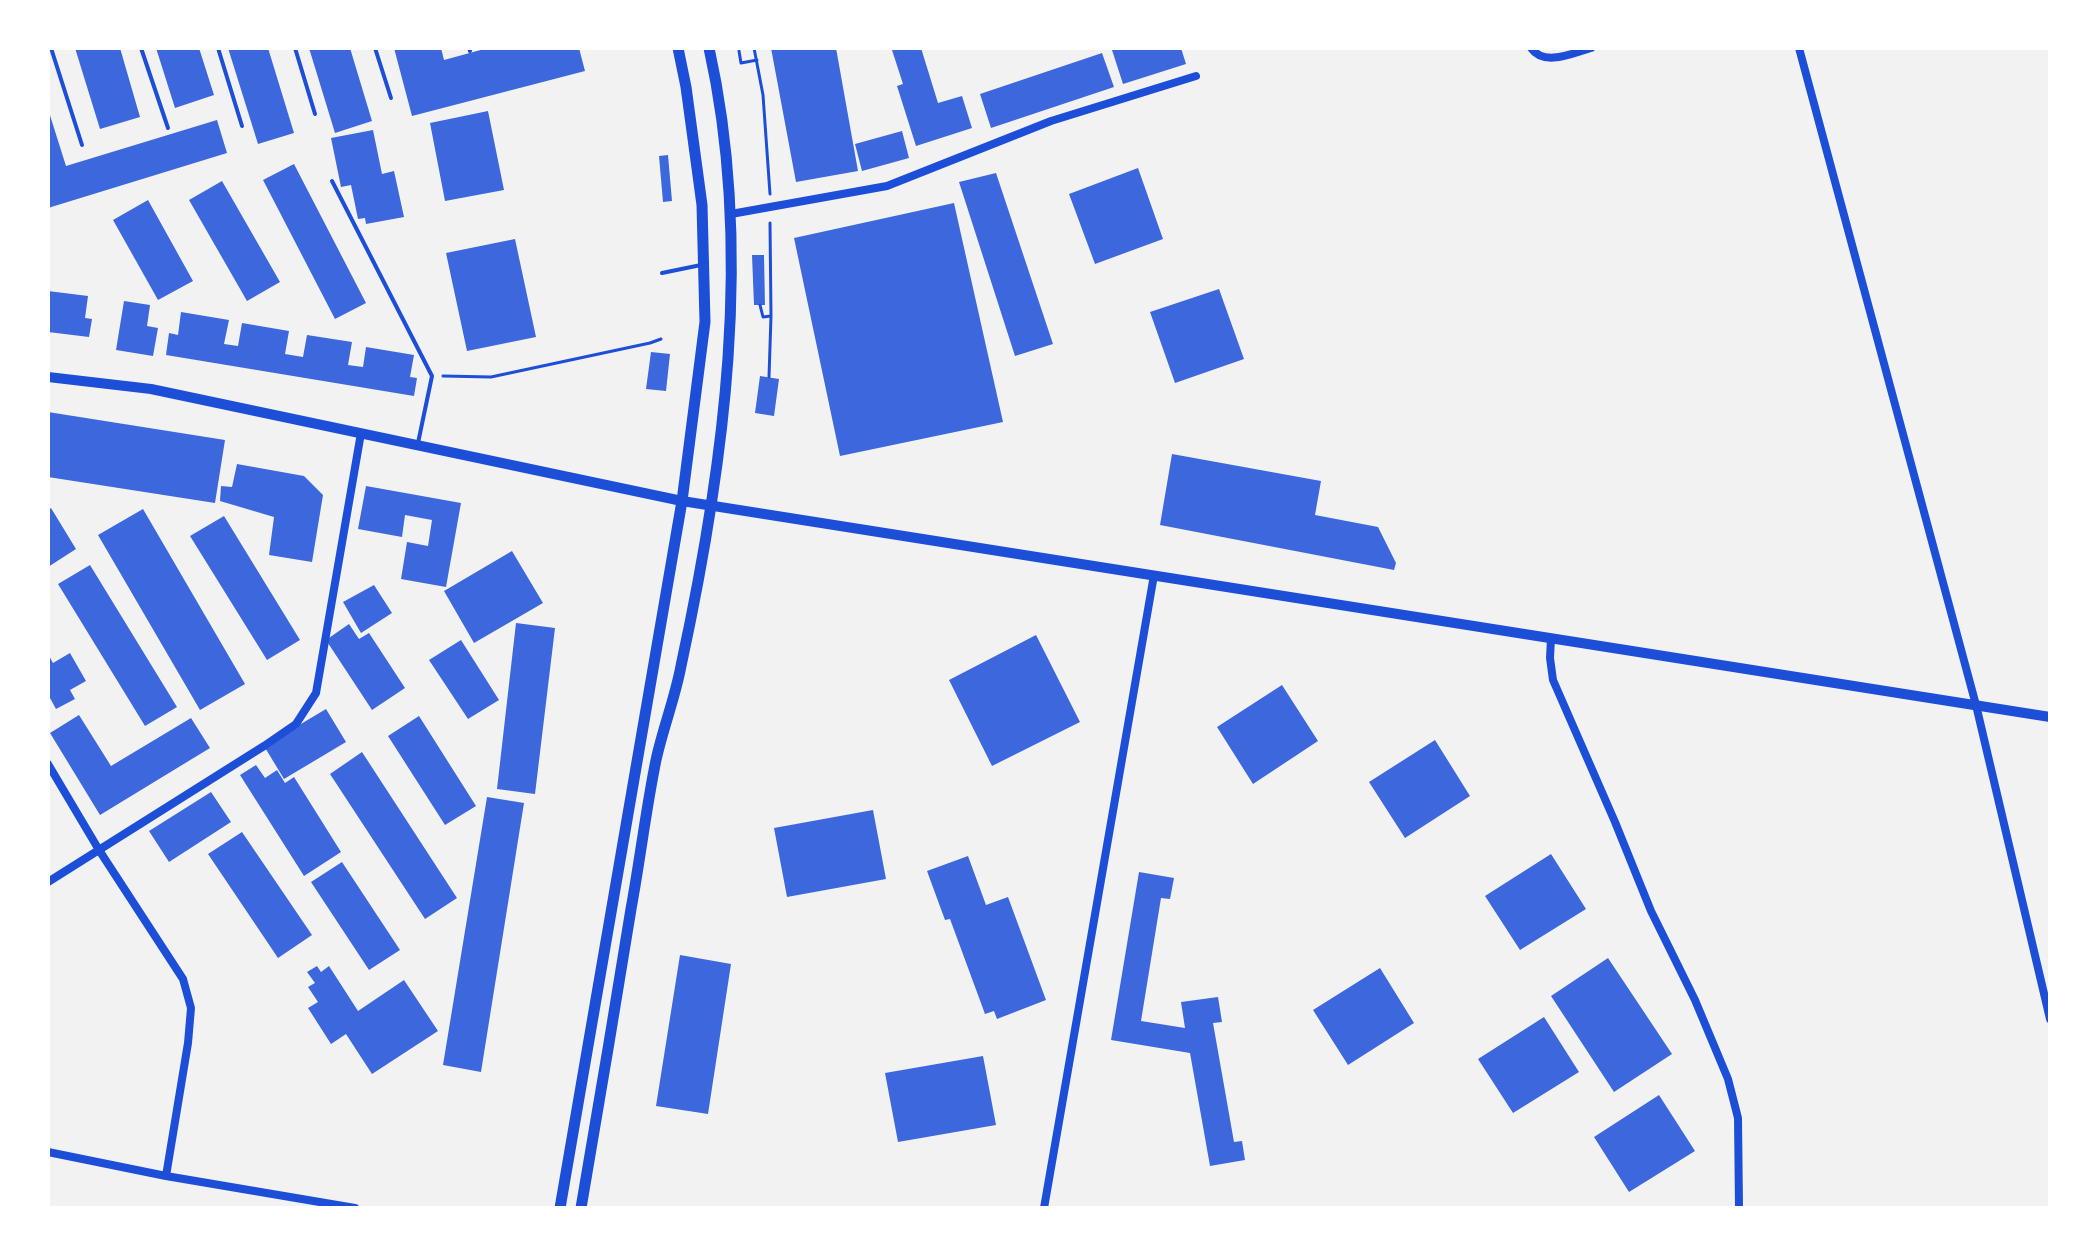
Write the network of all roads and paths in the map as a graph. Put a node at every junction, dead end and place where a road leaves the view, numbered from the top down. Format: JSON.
{"nodes":[{"id":1,"x":51,"y":48,"type":"edge"},
{"id":2,"x":141,"y":48,"type":"edge"},
{"id":3,"x":218,"y":48,"type":"edge"},
{"id":4,"x":295,"y":48,"type":"edge"},
{"id":5,"x":375,"y":48,"type":"edge"},
{"id":6,"x":678,"y":48,"type":"edge"},
{"id":7,"x":709,"y":48,"type":"edge"},
{"id":8,"x":754,"y":48,"type":"edge"},
{"id":9,"x":1531,"y":48,"type":"edge"},
{"id":10,"x":1591,"y":48,"type":"edge"},
{"id":11,"x":1799,"y":48,"type":"edge"},
{"id":12,"x":739,"y":51,"type":"dead end"},
{"id":13,"x":757,"y":60,"type":"junction"},
{"id":14,"x":1196,"y":76,"type":"dead end"},
{"id":15,"x":391,"y":98,"type":"dead end"},
{"id":16,"x":315,"y":114,"type":"dead end"},
{"id":17,"x":242,"y":126,"type":"dead end"},
{"id":18,"x":168,"y":128,"type":"dead end"},
{"id":19,"x":82,"y":145,"type":"dead end"},
{"id":20,"x":332,"y":181,"type":"dead end"},
{"id":21,"x":770,"y":194,"type":"dead end"},
{"id":22,"x":731,"y":214,"type":"junction"},
{"id":23,"x":770,"y":223,"type":"dead end"},
{"id":24,"x":704,"y":265,"type":"junction"},
{"id":25,"x":662,"y":273,"type":"dead end"},
{"id":26,"x":760,"y":305,"type":"dead end"},
{"id":27,"x":771,"y":316,"type":"junction"},
{"id":28,"x":661,"y":339,"type":"dead end"},
{"id":29,"x":432,"y":376,"type":"junction"},
{"id":30,"x":48,"y":377,"type":"edge"},
{"id":31,"x":769,"y":377,"type":"dead end"},
{"id":32,"x":361,"y":433,"type":"junction"},
{"id":33,"x":417,"y":445,"type":"junction"},
{"id":34,"x":682,"y":501,"type":"junction"},
{"id":35,"x":711,"y":505,"type":"junction"},
{"id":36,"x":1154,"y":575,"type":"junction"},
{"id":37,"x":1551,"y":638,"type":"junction"},
{"id":38,"x":1976,"y":705,"type":"junction"},
{"id":39,"x":2050,"y":717,"type":"edge"},
{"id":40,"x":48,"y":764,"type":"edge"},
{"id":41,"x":99,"y":850,"type":"junction"},
{"id":42,"x":48,"y":882,"type":"edge"},
{"id":43,"x":2050,"y":1019,"type":"edge"},
{"id":44,"x":48,"y":1152,"type":"edge"},
{"id":45,"x":166,"y":1176,"type":"junction"},
{"id":46,"x":355,"y":1208,"type":"edge"},
{"id":47,"x":560,"y":1208,"type":"edge"},
{"id":48,"x":581,"y":1208,"type":"edge"},
{"id":49,"x":1044,"y":1208,"type":"edge"},
{"id":50,"x":1739,"y":1208,"type":"edge"}],
"edges":[{"from":1,"to":19,"type":"lane"},
{"from":2,"to":18,"type":"lane"},
{"from":3,"to":17,"type":"lane"},
{"from":4,"to":16,"type":"lane"},
{"from":5,"to":15,"type":"lane"},
{"from":6,"to":24,"type":"main road"},
{"from":7,"to":22,"type":"main road"},
{"from":8,"to":13,"type":"path"},
{"from":9,"to":10,"type":"street"},
{"from":11,"to":38,"type":"street"},
{"from":12,"to":13,"type":"path"},
{"from":13,"to":21,"type":"path"},
{"from":14,"to":22,"type":"street"},
{"from":20,"to":29,"type":"lane"},
{"from":22,"to":35,"type":"main road"},
{"from":23,"to":27,"type":"path"},
{"from":24,"to":25,"type":"lane"},
{"from":24,"to":34,"type":"main road"},
{"from":26,"to":27,"type":"path"},
{"from":27,"to":31,"type":"path"},
{"from":28,"to":29,"type":"path"},
{"from":29,"to":33,"type":"lane"},
{"from":30,"to":32,"type":"street"},
{"from":32,"to":33,"type":"street"},
{"from":32,"to":41,"type":"street"},
{"from":33,"to":34,"type":"street"},
{"from":34,"to":35,"type":"street"},
{"from":34,"to":47,"type":"main road"},
{"from":35,"to":36,"type":"street"},
{"from":35,"to":48,"type":"main road"},
{"from":36,"to":37,"type":"street"},
{"from":36,"to":49,"type":"street"},
{"from":37,"to":38,"type":"street"},
{"from":37,"to":50,"type":"street"},
{"from":38,"to":39,"type":"street"},
{"from":38,"to":43,"type":"street"},
{"from":40,"to":41,"type":"street"},
{"from":41,"to":42,"type":"street"},
{"from":41,"to":45,"type":"street"},
{"from":44,"to":45,"type":"street"},
{"from":45,"to":46,"type":"street"}]}
